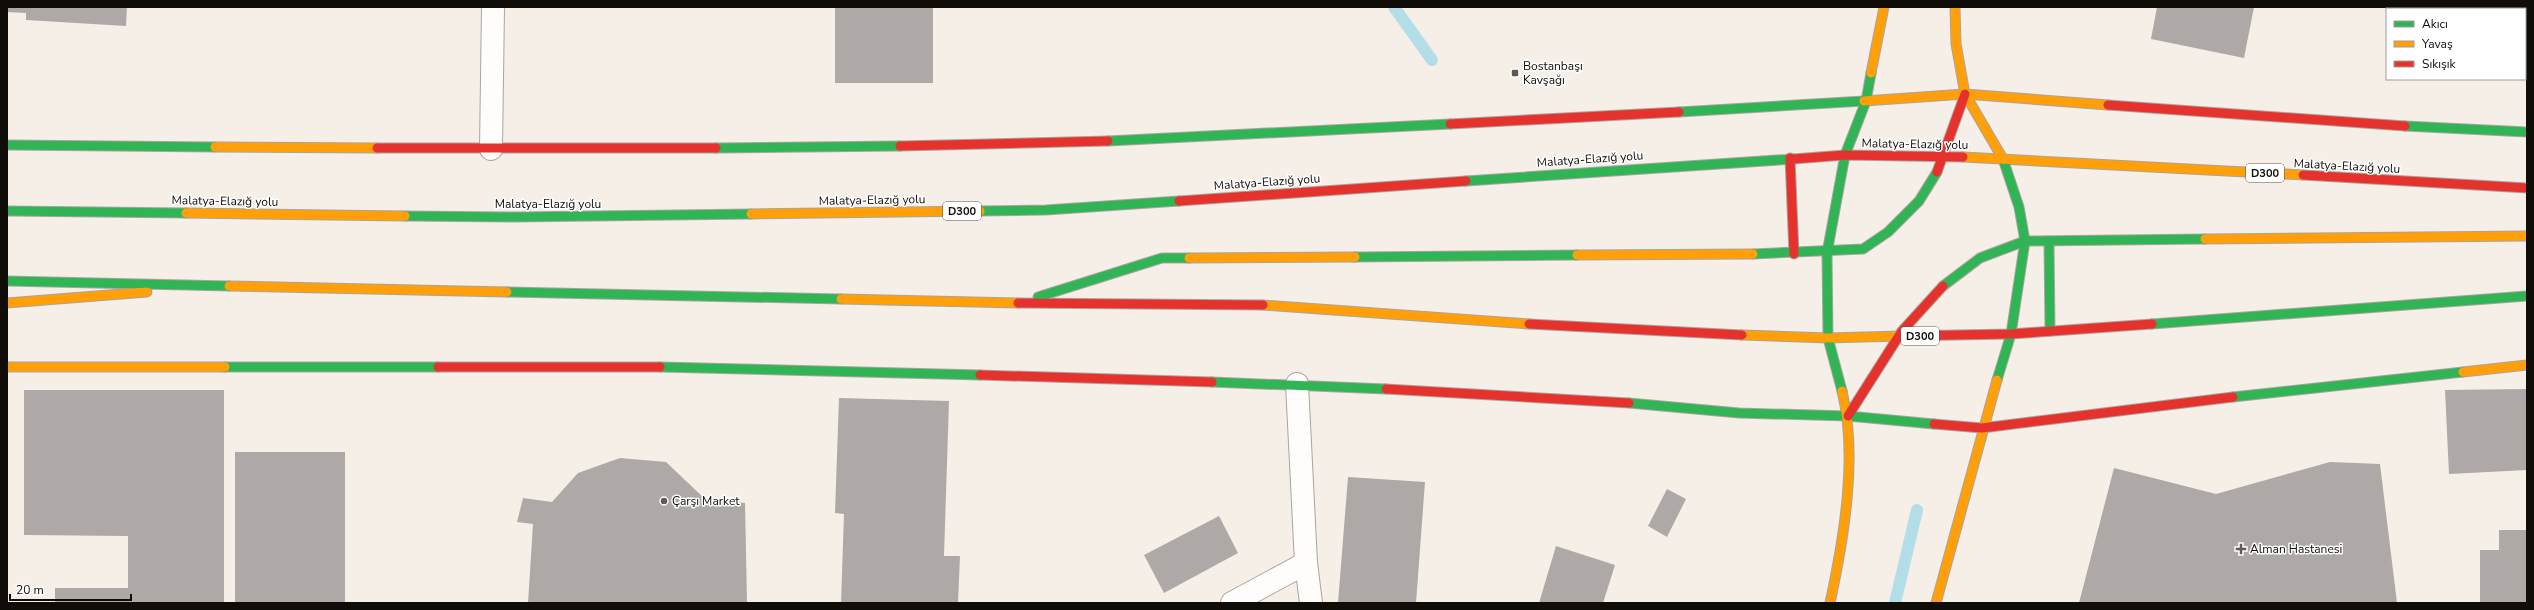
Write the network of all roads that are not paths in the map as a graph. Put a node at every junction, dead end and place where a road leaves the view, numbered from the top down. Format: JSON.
{"nodes":[{"id":1,"x":493,"y":7,"type":"edge"},
{"id":2,"x":1884,"y":7,"type":"edge"},
{"id":3,"x":1956,"y":7,"type":"edge"},
{"id":4,"x":1965,"y":94,"type":"junction"},
{"id":5,"x":1866,"y":101,"type":"junction"},
{"id":6,"x":2527,"y":132,"type":"edge"},
{"id":7,"x":7,"y":145,"type":"edge"},
{"id":8,"x":491,"y":149,"type":"junction"},
{"id":9,"x":1845,"y":155,"type":"junction"},
{"id":10,"x":1944,"y":156,"type":"junction"},
{"id":11,"x":1790,"y":158,"type":"junction"},
{"id":12,"x":2003,"y":158,"type":"junction"},
{"id":13,"x":2527,"y":188,"type":"edge"},
{"id":14,"x":7,"y":211,"type":"edge"},
{"id":15,"x":2527,"y":236,"type":"edge"},
{"id":16,"x":2025,"y":241,"type":"junction"},
{"id":17,"x":2049,"y":241,"type":"junction"},
{"id":18,"x":1827,"y":253,"type":"junction"},
{"id":19,"x":1794,"y":254,"type":"junction"},
{"id":20,"x":7,"y":281,"type":"edge"},
{"id":21,"x":233,"y":285,"type":"junction"},
{"id":22,"x":2527,"y":296,"type":"edge"},
{"id":23,"x":7,"y":303,"type":"edge"},
{"id":24,"x":1020,"y":303,"type":"junction"},
{"id":25,"x":2050,"y":331,"type":"junction"},
{"id":26,"x":2012,"y":334,"type":"junction"},
{"id":27,"x":1898,"y":336,"type":"junction"},
{"id":28,"x":1828,"y":338,"type":"junction"},
{"id":29,"x":2527,"y":364,"type":"edge"},
{"id":30,"x":7,"y":367,"type":"edge"},
{"id":31,"x":1297,"y":384,"type":"junction"},
{"id":32,"x":1848,"y":416,"type":"junction"},
{"id":33,"x":1982,"y":428,"type":"junction"},
{"id":34,"x":1306,"y":563,"type":"junction"},
{"id":35,"x":1232,"y":603,"type":"edge"},
{"id":36,"x":1311,"y":603,"type":"edge"},
{"id":37,"x":1830,"y":603,"type":"edge"},
{"id":38,"x":1936,"y":603,"type":"edge"}],
"edges":[{"from":1,"to":8,"type":"street"},
{"from":2,"to":5,"type":"main road"},
{"from":3,"to":4,"type":"main road"},
{"from":4,"to":5,"type":"main road"},
{"from":4,"to":6,"type":"main road"},
{"from":4,"to":10,"type":"main road"},
{"from":4,"to":12,"type":"main road"},
{"from":5,"to":8,"type":"main road"},
{"from":5,"to":9,"type":"main road"},
{"from":7,"to":8,"type":"main road"},
{"from":9,"to":10,"type":"main road","name":"Malatya-Elazığ yolu","number":"D300"},
{"from":9,"to":11,"type":"main road","name":"Malatya-Elazığ yolu","number":"D300"},
{"from":9,"to":18,"type":"main road"},
{"from":10,"to":12,"type":"main road","name":"Malatya-Elazığ yolu","number":"D300"},
{"from":10,"to":18,"type":"main road"},
{"from":11,"to":14,"type":"main road","name":"Malatya-Elazığ yolu","number":"D300"},
{"from":11,"to":19,"type":"main road"},
{"from":12,"to":13,"type":"main road","name":"Malatya-Elazığ yolu","number":"D300"},
{"from":12,"to":16,"type":"main road"},
{"from":15,"to":17,"type":"main road"},
{"from":16,"to":17,"type":"main road"},
{"from":16,"to":26,"type":"main road"},
{"from":16,"to":27,"type":"main road"},
{"from":17,"to":25,"type":"main road"},
{"from":18,"to":19,"type":"main road"},
{"from":18,"to":28,"type":"main road"},
{"from":19,"to":24,"type":"main road"},
{"from":20,"to":21,"type":"main road","number":"D300"},
{"from":21,"to":23,"type":"main road"},
{"from":21,"to":24,"type":"main road","number":"D300"},
{"from":22,"to":25,"type":"main road","number":"D300"},
{"from":24,"to":28,"type":"main road","number":"D300"},
{"from":25,"to":26,"type":"main road","number":"D300"},
{"from":26,"to":27,"type":"main road","number":"D300"},
{"from":26,"to":33,"type":"main road"},
{"from":27,"to":28,"type":"main road","number":"D300"},
{"from":27,"to":32,"type":"main road"},
{"from":28,"to":32,"type":"main road"},
{"from":29,"to":33,"type":"main road"},
{"from":30,"to":31,"type":"main road"},
{"from":31,"to":32,"type":"main road"},
{"from":31,"to":34,"type":"street"},
{"from":32,"to":33,"type":"main road"},
{"from":32,"to":37,"type":"main road"},
{"from":33,"to":38,"type":"main road"},
{"from":34,"to":35,"type":"street"},
{"from":34,"to":36,"type":"street"}]}
